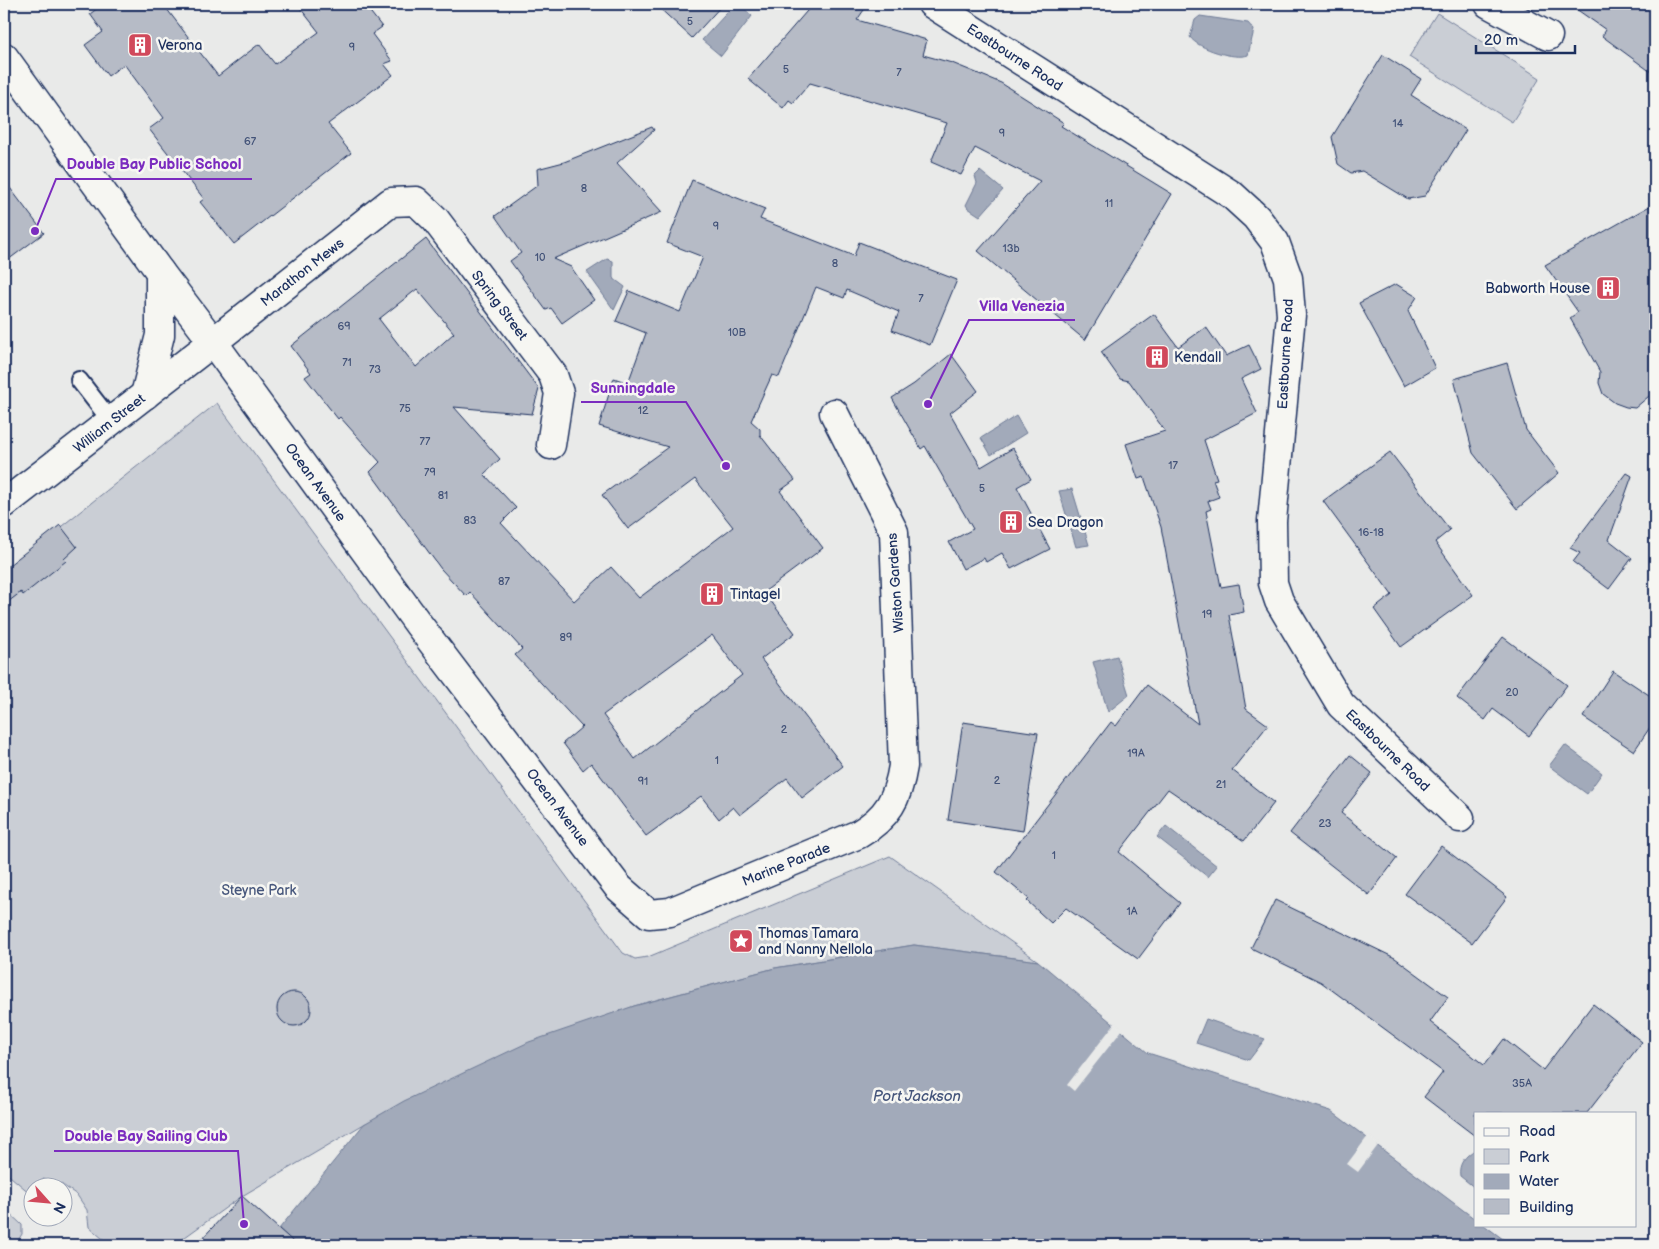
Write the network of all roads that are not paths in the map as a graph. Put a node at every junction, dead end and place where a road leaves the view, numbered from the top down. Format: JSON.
{"nodes":[{"id":1,"x":932,"y":4,"type":"edge"},
{"id":2,"x":1489,"y":4,"type":"edge"},
{"id":3,"x":1548,"y":36,"type":"dead end"},
{"id":4,"x":4,"y":57,"type":"edge"},
{"id":5,"x":391,"y":202,"type":"joint"},
{"id":6,"x":160,"y":272,"type":"junction"},
{"id":7,"x":213,"y":342,"type":"junction"},
{"id":8,"x":79,"y":380,"type":"dead end"},
{"id":9,"x":145,"y":395,"type":"junction"},
{"id":10,"x":834,"y":413,"type":"dead end"},
{"id":11,"x":111,"y":421,"type":"junction"},
{"id":12,"x":550,"y":445,"type":"dead end"},
{"id":13,"x":4,"y":504,"type":"edge"},
{"id":14,"x":903,"y":766,"type":"joint"},
{"id":15,"x":1460,"y":818,"type":"dead end"},
{"id":16,"x":635,"y":903,"type":"joint"}],
"edges":[{"from":1,"to":15,"type":"street","name":"Eastbourne Road"},
{"from":2,"to":3,"type":"street"},
{"from":4,"to":6,"type":"street","name":"Ocean Avenue"},
{"from":5,"to":7,"type":"street","name":"Marathon Mews"},
{"from":5,"to":12,"type":"street","name":"Spring Street"},
{"from":6,"to":7,"type":"street","name":"Ocean Avenue"},
{"from":6,"to":9,"type":"street"},
{"from":7,"to":9,"type":"street","name":"William Street"},
{"from":7,"to":16,"type":"street","name":"Ocean Avenue"},
{"from":8,"to":11,"type":"lane"},
{"from":9,"to":11,"type":"street","name":"William Street"},
{"from":10,"to":14,"type":"street","name":"Wiston Gardens"},
{"from":11,"to":13,"type":"street","name":"William Street"},
{"from":14,"to":16,"type":"street","name":"Marine Parade"}]}
